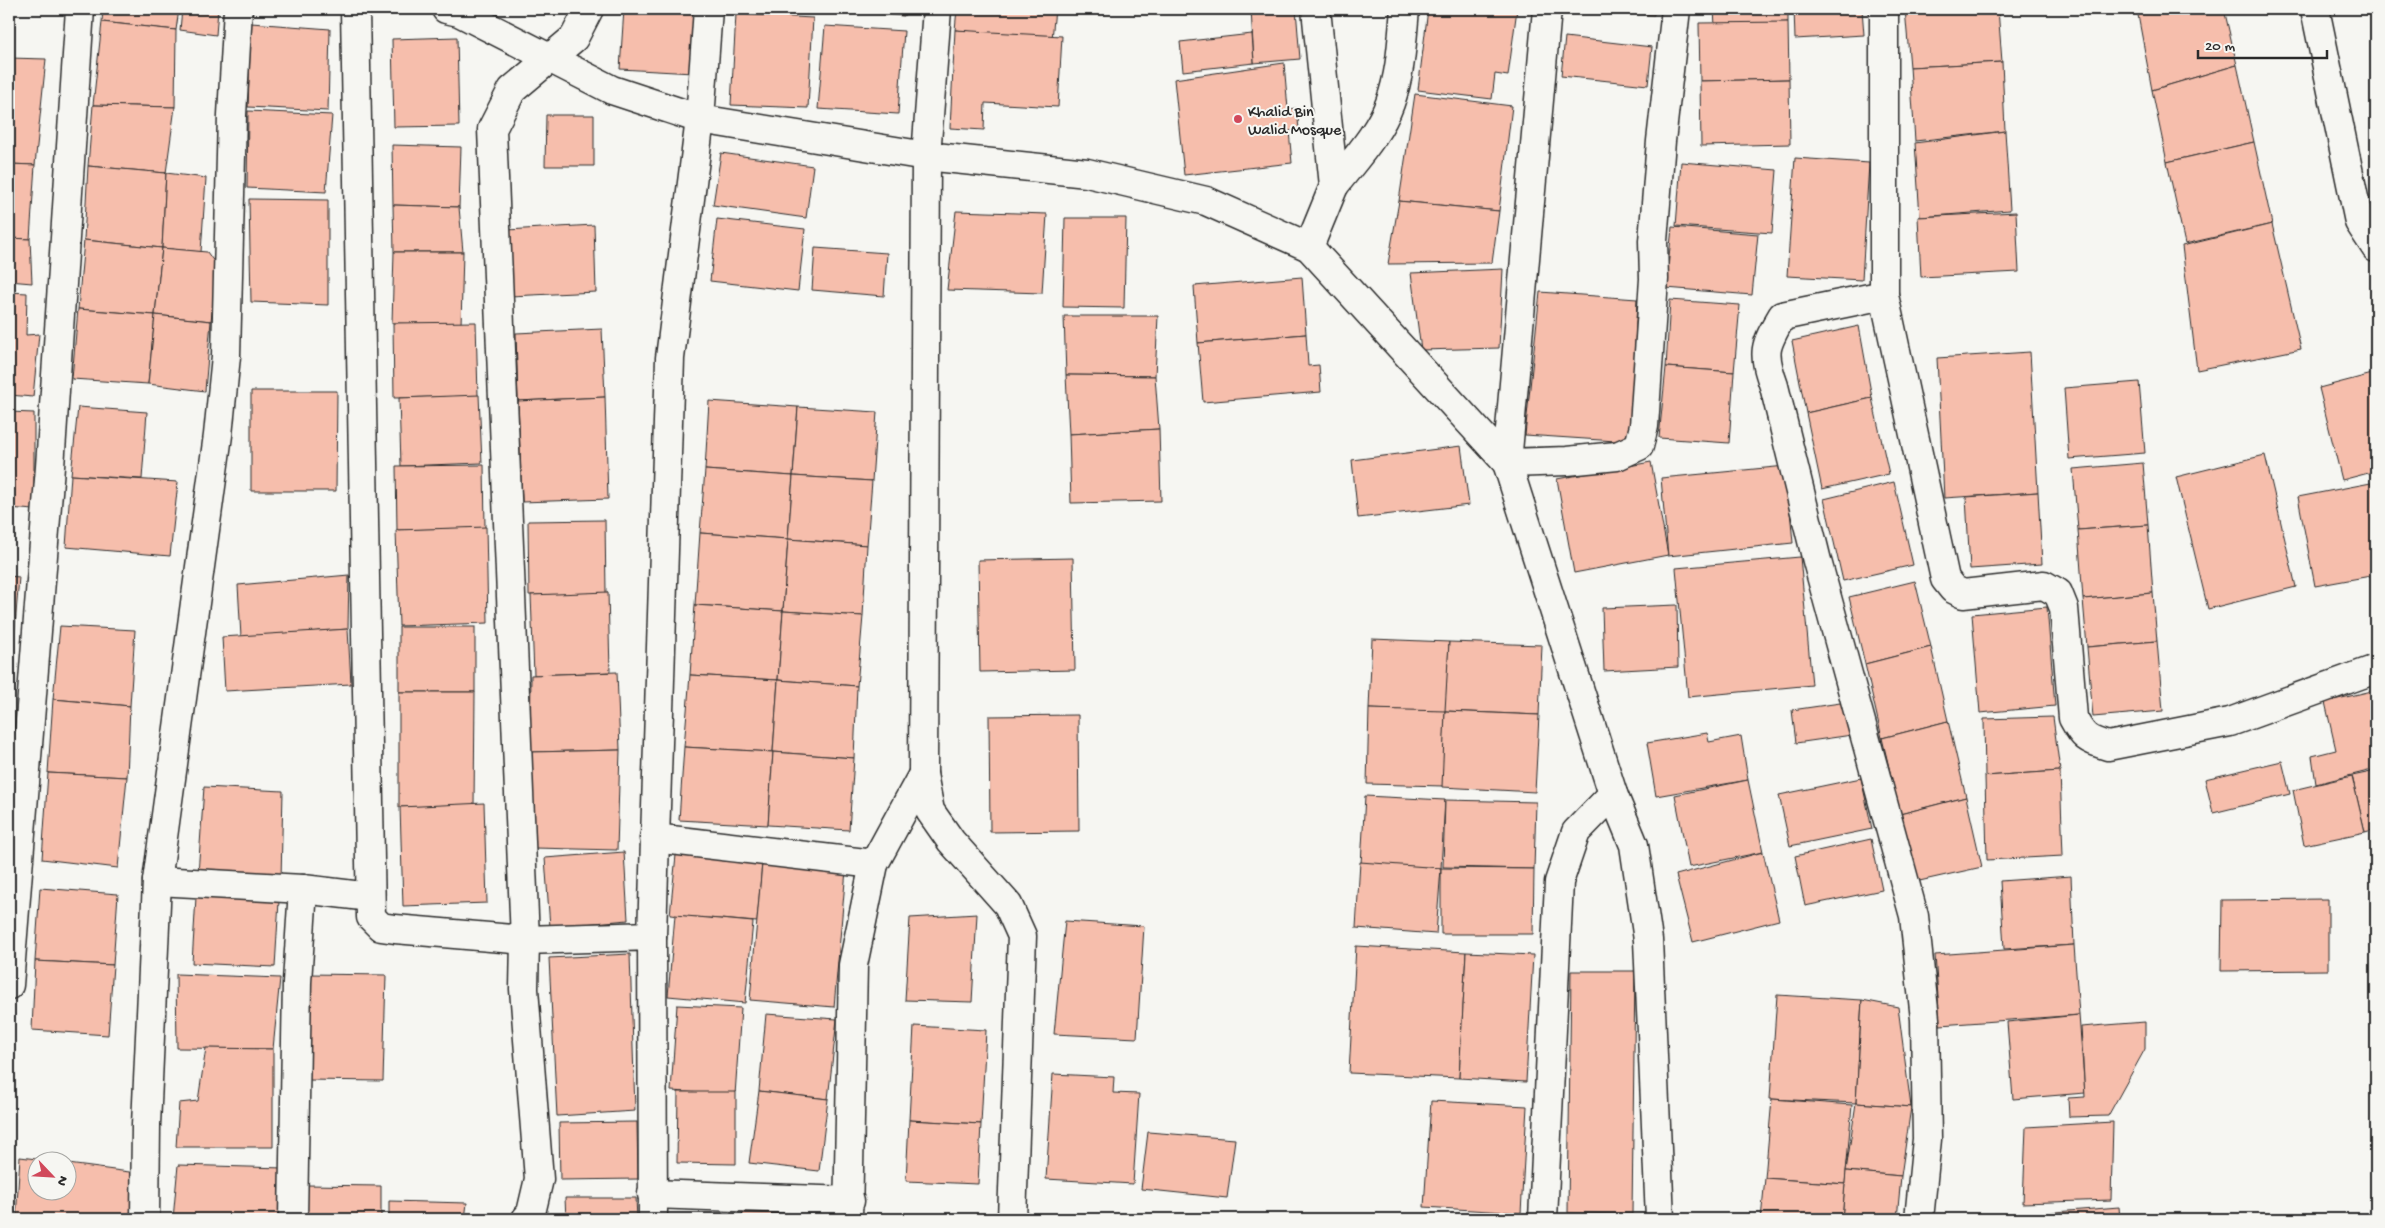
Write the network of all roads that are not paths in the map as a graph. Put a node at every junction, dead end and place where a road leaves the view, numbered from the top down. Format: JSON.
{"nodes":[{"id":1,"x":80,"y":9,"type":"edge"},
{"id":2,"x":238,"y":9,"type":"edge"},
{"id":3,"x":355,"y":9,"type":"edge"},
{"id":4,"x":446,"y":9,"type":"edge"},
{"id":5,"x":589,"y":9,"type":"edge"},
{"id":6,"x":708,"y":9,"type":"edge"},
{"id":7,"x":936,"y":9,"type":"edge"},
{"id":8,"x":1316,"y":9,"type":"edge"},
{"id":9,"x":1404,"y":9,"type":"edge"},
{"id":10,"x":1548,"y":9,"type":"edge"},
{"id":11,"x":1676,"y":9,"type":"edge"},
{"id":12,"x":1884,"y":9,"type":"edge"},
{"id":13,"x":2315,"y":9,"type":"edge"},
{"id":14,"x":550,"y":60,"type":"junction"},
{"id":15,"x":700,"y":119,"type":"junction"},
{"id":16,"x":926,"y":156,"type":"junction"},
{"id":17,"x":1334,"y":186,"type":"junction"},
{"id":18,"x":1309,"y":247,"type":"junction"},
{"id":19,"x":2376,"y":248,"type":"edge"},
{"id":20,"x":1884,"y":295,"type":"junction"},
{"id":21,"x":1508,"y":463,"type":"junction"},
{"id":22,"x":2376,"y":669,"type":"edge"},
{"id":23,"x":924,"y":774,"type":"junction"},
{"id":24,"x":1613,"y":794,"type":"junction"},
{"id":25,"x":654,"y":838,"type":"junction"},
{"id":26,"x":13,"y":864,"type":"edge"},
{"id":27,"x":874,"y":864,"type":"junction"},
{"id":28,"x":157,"y":881,"type":"junction"},
{"id":29,"x":303,"y":889,"type":"junction"},
{"id":30,"x":370,"y":897,"type":"junction"},
{"id":31,"x":652,"y":936,"type":"junction"},
{"id":32,"x":524,"y":940,"type":"junction"},
{"id":33,"x":9,"y":985,"type":"edge"},
{"id":34,"x":652,"y":1207,"type":"edge"},
{"id":35,"x":849,"y":1210,"type":"edge"},
{"id":36,"x":145,"y":1219,"type":"edge"},
{"id":37,"x":293,"y":1219,"type":"edge"},
{"id":38,"x":526,"y":1219,"type":"edge"},
{"id":39,"x":1012,"y":1219,"type":"edge"},
{"id":40,"x":1543,"y":1219,"type":"edge"},
{"id":41,"x":1660,"y":1219,"type":"edge"},
{"id":42,"x":1919,"y":1219,"type":"edge"}],
"edges":[{"from":1,"to":26,"type":"street"},
{"from":2,"to":28,"type":"street"},
{"from":3,"to":30,"type":"street"},
{"from":4,"to":14,"type":"street"},
{"from":5,"to":14,"type":"street"},
{"from":6,"to":15,"type":"street"},
{"from":7,"to":16,"type":"street"},
{"from":8,"to":17,"type":"street"},
{"from":9,"to":17,"type":"street"},
{"from":10,"to":21,"type":"street"},
{"from":11,"to":21,"type":"street"},
{"from":12,"to":20,"type":"street"},
{"from":13,"to":19,"type":"street"},
{"from":14,"to":15,"type":"street"},
{"from":14,"to":32,"type":"street"},
{"from":15,"to":16,"type":"street"},
{"from":15,"to":25,"type":"street"},
{"from":16,"to":18,"type":"street"},
{"from":16,"to":23,"type":"street"},
{"from":17,"to":18,"type":"street"},
{"from":18,"to":21,"type":"street"},
{"from":20,"to":22,"type":"street"},
{"from":20,"to":42,"type":"street"},
{"from":21,"to":24,"type":"street"},
{"from":23,"to":27,"type":"street"},
{"from":23,"to":39,"type":"street"},
{"from":24,"to":40,"type":"street"},
{"from":24,"to":41,"type":"street"},
{"from":25,"to":27,"type":"street"},
{"from":25,"to":31,"type":"street"},
{"from":26,"to":33,"type":"street"},
{"from":27,"to":35,"type":"street"},
{"from":28,"to":29,"type":"street"},
{"from":28,"to":36,"type":"street"},
{"from":29,"to":30,"type":"street"},
{"from":29,"to":37,"type":"street"},
{"from":30,"to":32,"type":"street"},
{"from":31,"to":32,"type":"street"},
{"from":31,"to":34,"type":"street"},
{"from":32,"to":38,"type":"street"},
{"from":34,"to":35,"type":"street"}]}
